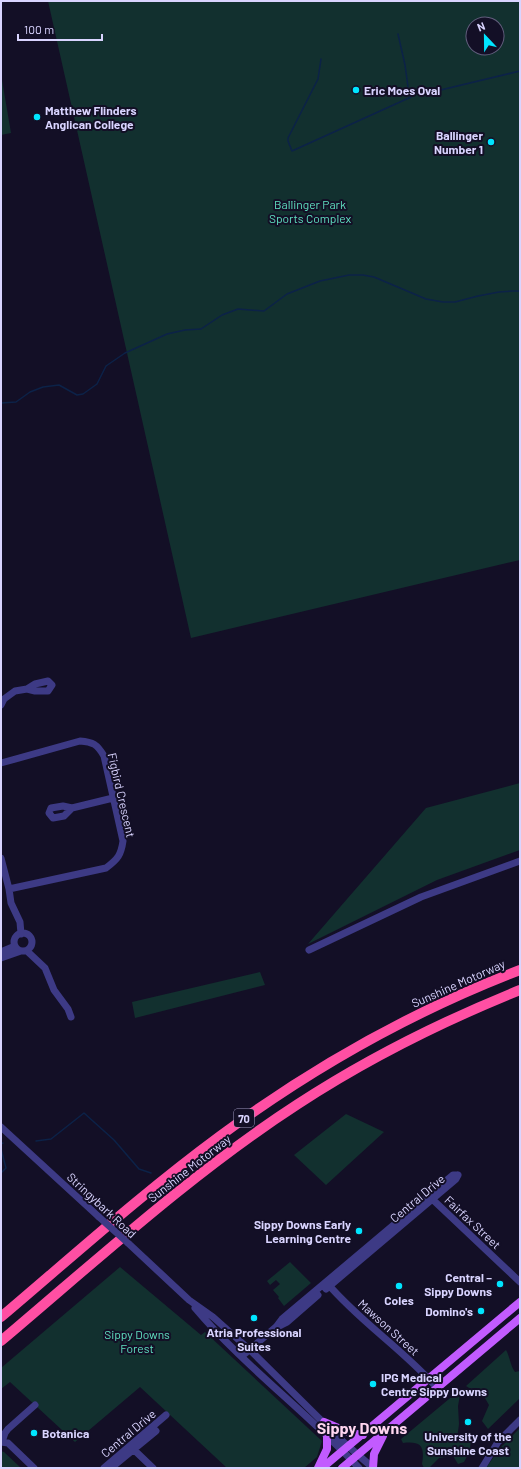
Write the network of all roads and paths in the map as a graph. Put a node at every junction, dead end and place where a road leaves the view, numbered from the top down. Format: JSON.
{"nodes":[{"id":1,"x":27,"y":689,"type":"dead end"},
{"id":2,"x":1,"y":705,"type":"edge"},
{"id":3,"x":1,"y":763,"type":"edge"},
{"id":4,"x":113,"y":798,"type":"junction"},
{"id":5,"x":72,"y":808,"type":"dead end"},
{"id":6,"x":1,"y":858,"type":"edge"},
{"id":7,"x":520,"y":861,"type":"edge"},
{"id":8,"x":9,"y":889,"type":"junction"},
{"id":9,"x":21,"y":934,"type":"junction"},
{"id":10,"x":15,"y":946,"type":"junction"},
{"id":11,"x":309,"y":950,"type":"dead end"},
{"id":12,"x":24,"y":951,"type":"junction"},
{"id":13,"x":1,"y":952,"type":"edge"},
{"id":14,"x":1,"y":958,"type":"edge"},
{"id":15,"x":520,"y":970,"type":"edge"},
{"id":16,"x":520,"y":990,"type":"edge"},
{"id":17,"x":71,"y":1017,"type":"dead end"},
{"id":18,"x":1,"y":1127,"type":"edge"},
{"id":19,"x":430,"y":1198,"type":"joint"},
{"id":20,"x":520,"y":1282,"type":"edge"},
{"id":21,"x":328,"y":1284,"type":"junction"},
{"id":22,"x":189,"y":1300,"type":"junction"},
{"id":23,"x":520,"y":1302,"type":"edge"},
{"id":24,"x":1,"y":1317,"type":"edge"},
{"id":25,"x":520,"y":1318,"type":"edge"},
{"id":26,"x":1,"y":1341,"type":"edge"},
{"id":27,"x":250,"y":1350,"type":"junction"},
{"id":28,"x":242,"y":1356,"type":"junction"},
{"id":29,"x":429,"y":1379,"type":"junction"},
{"id":30,"x":437,"y":1388,"type":"junction"},
{"id":31,"x":34,"y":1406,"type":"dead end"},
{"id":32,"x":168,"y":1417,"type":"dead end"},
{"id":33,"x":520,"y":1420,"type":"edge"},
{"id":34,"x":324,"y":1422,"type":"junction"},
{"id":35,"x":385,"y":1432,"type":"junction"},
{"id":36,"x":327,"y":1435,"type":"junction"},
{"id":37,"x":363,"y":1435,"type":"junction"},
{"id":38,"x":2,"y":1442,"type":"edge"},
{"id":39,"x":131,"y":1448,"type":"junction"},
{"id":40,"x":346,"y":1449,"type":"junction"},
{"id":41,"x":358,"y":1454,"type":"junction"},
{"id":42,"x":351,"y":1460,"type":"junction"},
{"id":43,"x":34,"y":1468,"type":"edge"},
{"id":44,"x":104,"y":1468,"type":"edge"},
{"id":45,"x":111,"y":1468,"type":"edge"},
{"id":46,"x":153,"y":1468,"type":"edge"},
{"id":47,"x":318,"y":1468,"type":"edge"},
{"id":48,"x":322,"y":1468,"type":"edge"},
{"id":49,"x":342,"y":1468,"type":"edge"},
{"id":50,"x":359,"y":1468,"type":"edge"},
{"id":51,"x":373,"y":1468,"type":"edge"},
{"id":52,"x":482,"y":1468,"type":"edge"}],
"edges":[{"from":1,"to":2,"type":"street"},
{"from":3,"to":4,"type":"street","name":"Figbird Crescent"},
{"from":4,"to":5,"type":"street"},
{"from":4,"to":8,"type":"street","name":"Figbird Crescent"},
{"from":6,"to":8,"type":"street"},
{"from":7,"to":11,"type":"street"},
{"from":8,"to":9,"type":"street"},
{"from":9,"to":10,"type":"street"},
{"from":9,"to":12,"type":"street"},
{"from":10,"to":12,"type":"street"},
{"from":10,"to":13,"type":"street"},
{"from":12,"to":14,"type":"street"},
{"from":12,"to":17,"type":"street"},
{"from":15,"to":24,"type":"highway","name":"Sunshine Motorway","number":"70"},
{"from":16,"to":26,"type":"highway","name":"Sunshine Motorway","number":"70"},
{"from":18,"to":22,"type":"street","name":"Stringybark Road","bridge":true},
{"from":19,"to":20,"type":"street","name":"Fairfax Street"},
{"from":19,"to":21,"type":"street","name":"Central Drive"},
{"from":21,"to":27,"type":"street","name":"Central Drive"},
{"from":21,"to":29,"type":"street","name":"Mawson Street"},
{"from":22,"to":27,"type":"street","name":"Stringybark Road"},
{"from":22,"to":28,"type":"street","name":"Stringybark Road"},
{"from":23,"to":29,"type":"main road"},
{"from":25,"to":30,"type":"main road"},
{"from":27,"to":28,"type":"street","name":"Central Drive"},
{"from":27,"to":34,"type":"street","name":"Stringybark Road"},
{"from":28,"to":36,"type":"street","name":"Stringybark Road"},
{"from":29,"to":30,"type":"street","name":"Mawson Street"},
{"from":29,"to":37,"type":"main road"},
{"from":30,"to":35,"type":"main road"},
{"from":31,"to":38,"type":"street"},
{"from":32,"to":39,"type":"street","name":"Central Drive"},
{"from":33,"to":52,"type":"street"},
{"from":34,"to":37,"type":"main road"},
{"from":34,"to":40,"type":"street","name":"Stringybark Road"},
{"from":35,"to":41,"type":"main road"},
{"from":35,"to":51,"type":"main road"},
{"from":36,"to":40,"type":"street","name":"Stringybark Road"},
{"from":36,"to":47,"type":"main road"},
{"from":37,"to":40,"type":"main road"},
{"from":38,"to":43,"type":"street"},
{"from":39,"to":44,"type":"street","name":"Central Drive"},
{"from":39,"to":45,"type":"street","name":"Central Drive"},
{"from":39,"to":46,"type":"street"},
{"from":40,"to":41,"type":"street","name":"Stringybark Road"},
{"from":40,"to":42,"type":"street","name":"Stringybark Road"},
{"from":40,"to":48,"type":"main road"},
{"from":41,"to":42,"type":"main road"},
{"from":41,"to":51,"type":"street","name":"Stringybark Road"},
{"from":42,"to":49,"type":"main road"},
{"from":42,"to":50,"type":"street","name":"Stringybark Road"}]}
